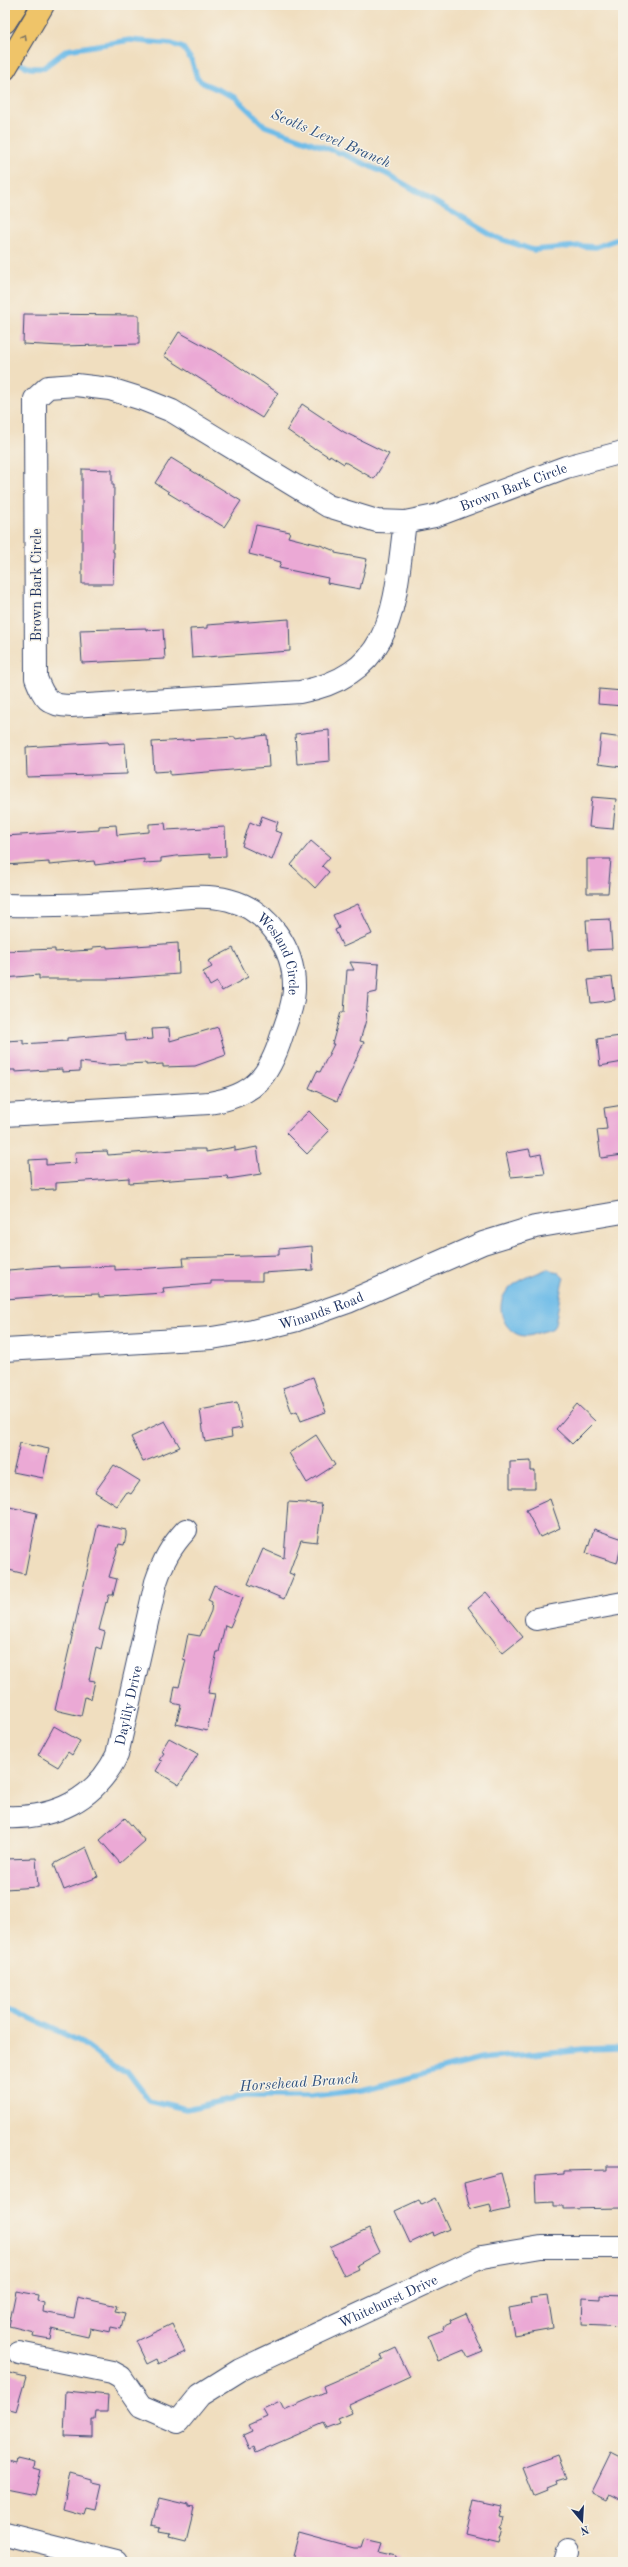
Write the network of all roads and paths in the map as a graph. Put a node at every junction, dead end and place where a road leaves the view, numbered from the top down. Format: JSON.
{"nodes":[{"id":1,"x":16,"y":5,"type":"edge"},
{"id":2,"x":43,"y":5,"type":"edge"},
{"id":3,"x":5,"y":22,"type":"edge"},
{"id":4,"x":5,"y":69,"type":"edge"},
{"id":5,"x":623,"y":452,"type":"edge"},
{"id":6,"x":405,"y":522,"type":"junction"},
{"id":7,"x":5,"y":905,"type":"edge"},
{"id":8,"x":5,"y":1116,"type":"edge"},
{"id":9,"x":623,"y":1212,"type":"edge"},
{"id":10,"x":5,"y":1350,"type":"edge"},
{"id":11,"x":186,"y":1530,"type":"dead end"},
{"id":12,"x":623,"y":1603,"type":"edge"},
{"id":13,"x":536,"y":1619,"type":"dead end"},
{"id":14,"x":5,"y":1817,"type":"edge"},
{"id":15,"x":623,"y":2247,"type":"edge"},
{"id":16,"x":19,"y":2352,"type":"dead end"},
{"id":17,"x":5,"y":2534,"type":"edge"},
{"id":18,"x":117,"y":2562,"type":"edge"}],
"edges":[{"from":1,"to":3,"type":"main road"},
{"from":4,"to":2,"type":"main road","one_way":true},
{"from":5,"to":6,"type":"street","name":"Brown Bark Circle"},
{"from":6,"to":6,"type":"street","name":"Brown Bark Circle"},
{"from":7,"to":8,"type":"street","name":"Wesland Circle"},
{"from":9,"to":10,"type":"street","name":"Winands Road"},
{"from":11,"to":14,"type":"street","name":"Daylily Drive"},
{"from":12,"to":13,"type":"street"},
{"from":15,"to":16,"type":"street","name":"Whitehurst Drive"},
{"from":17,"to":18,"type":"street"}]}
